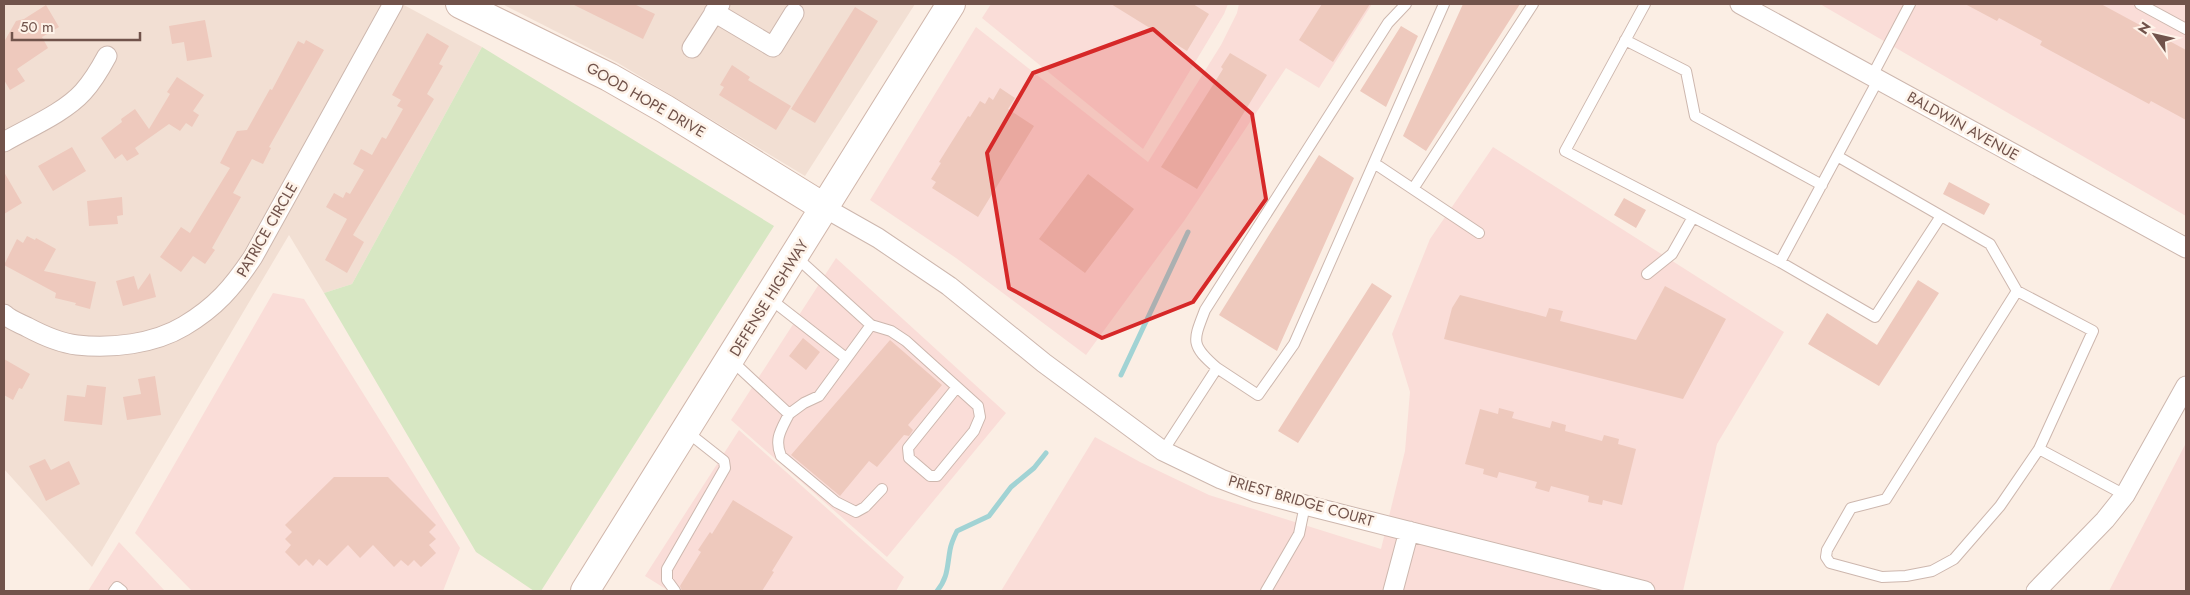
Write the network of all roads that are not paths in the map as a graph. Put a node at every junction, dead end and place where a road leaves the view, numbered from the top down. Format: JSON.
{"nodes":[{"id":1,"x":393,"y":4,"type":"edge"},
{"id":2,"x":460,"y":4,"type":"edge"},
{"id":3,"x":951,"y":4,"type":"edge"},
{"id":4,"x":1406,"y":4,"type":"edge"},
{"id":5,"x":1444,"y":4,"type":"edge"},
{"id":6,"x":1533,"y":4,"type":"edge"},
{"id":7,"x":1645,"y":4,"type":"edge"},
{"id":8,"x":1740,"y":4,"type":"edge"},
{"id":9,"x":1910,"y":4,"type":"edge"},
{"id":10,"x":2140,"y":4,"type":"edge"},
{"id":11,"x":717,"y":8,"type":"edge"},
{"id":12,"x":794,"y":13,"type":"dead end"},
{"id":13,"x":2186,"y":29,"type":"edge"},
{"id":14,"x":1625,"y":40,"type":"junction"},
{"id":15,"x":692,"y":48,"type":"dead end"},
{"id":16,"x":107,"y":56,"type":"dead end"},
{"id":17,"x":1875,"y":78,"type":"junction"},
{"id":18,"x":4,"y":142,"type":"edge"},
{"id":19,"x":1837,"y":156,"type":"junction"},
{"id":20,"x":1374,"y":163,"type":"junction"},
{"id":21,"x":1822,"y":185,"type":"junction"},
{"id":22,"x":1413,"y":189,"type":"junction"},
{"id":23,"x":825,"y":208,"type":"junction"},
{"id":24,"x":1941,"y":216,"type":"junction"},
{"id":25,"x":1693,"y":217,"type":"junction"},
{"id":26,"x":1479,"y":233,"type":"dead end"},
{"id":27,"x":2186,"y":248,"type":"edge"},
{"id":28,"x":795,"y":256,"type":"junction"},
{"id":29,"x":1780,"y":262,"type":"junction"},
{"id":30,"x":1647,"y":274,"type":"dead end"},
{"id":31,"x":2017,"y":291,"type":"junction"},
{"id":32,"x":768,"y":298,"type":"junction"},
{"id":33,"x":4,"y":314,"type":"edge"},
{"id":34,"x":871,"y":325,"type":"junction"},
{"id":35,"x":846,"y":358,"type":"junction"},
{"id":36,"x":730,"y":360,"type":"junction"},
{"id":37,"x":1217,"y":368,"type":"junction"},
{"id":38,"x":2186,"y":386,"type":"edge"},
{"id":39,"x":957,"y":387,"type":"junction"},
{"id":40,"x":789,"y":414,"type":"junction"},
{"id":41,"x":685,"y":431,"type":"junction"},
{"id":42,"x":2039,"y":450,"type":"junction"},
{"id":43,"x":1163,"y":451,"type":"junction"},
{"id":44,"x":882,"y":489,"type":"dead end"},
{"id":45,"x":2126,"y":495,"type":"junction"},
{"id":46,"x":1305,"y":505,"type":"junction"},
{"id":47,"x":1409,"y":531,"type":"junction"},
{"id":48,"x":114,"y":591,"type":"edge"},
{"id":49,"x":122,"y":591,"type":"edge"},
{"id":50,"x":585,"y":591,"type":"edge"},
{"id":51,"x":675,"y":591,"type":"edge"},
{"id":52,"x":1266,"y":591,"type":"edge"},
{"id":53,"x":1394,"y":591,"type":"edge"},
{"id":54,"x":1645,"y":591,"type":"edge"},
{"id":55,"x":2036,"y":591,"type":"edge"}],
"edges":[{"from":1,"to":33,"type":"street","name":"PATRICE CIRCLE"},
{"from":2,"to":23,"type":"main road","name":"GOOD HOPE DRIVE"},
{"from":3,"to":23,"type":"main road","name":"DEFENSE HIGHWAY"},
{"from":4,"to":37,"type":"lane"},
{"from":5,"to":20,"type":"lane"},
{"from":6,"to":22,"type":"lane"},
{"from":7,"to":14,"type":"lane"},
{"from":8,"to":17,"type":"street","name":"BALDWIN AVENUE"},
{"from":9,"to":17,"type":"lane"},
{"from":10,"to":13,"type":"lane"},
{"from":11,"to":12,"type":"street"},
{"from":11,"to":15,"type":"street"},
{"from":14,"to":21,"type":"lane"},
{"from":14,"to":25,"type":"lane"},
{"from":16,"to":18,"type":"street"},
{"from":17,"to":19,"type":"lane"},
{"from":17,"to":27,"type":"street","name":"BALDWIN AVENUE"},
{"from":19,"to":21,"type":"lane"},
{"from":19,"to":24,"type":"lane"},
{"from":20,"to":22,"type":"lane"},
{"from":20,"to":37,"type":"lane"},
{"from":21,"to":29,"type":"lane"},
{"from":22,"to":26,"type":"lane"},
{"from":23,"to":28,"type":"main road","name":"DEFENSE HIGHWAY"},
{"from":23,"to":43,"type":"street","name":"PRIEST BRIDGE COURT"},
{"from":24,"to":29,"type":"lane"},
{"from":24,"to":31,"type":"lane"},
{"from":25,"to":29,"type":"lane"},
{"from":25,"to":30,"type":"lane"},
{"from":28,"to":32,"type":"main road","name":"DEFENSE HIGHWAY"},
{"from":28,"to":34,"type":"lane"},
{"from":31,"to":42,"type":"lane"},
{"from":31,"to":42,"type":"lane"},
{"from":32,"to":35,"type":"lane"},
{"from":32,"to":36,"type":"main road","name":"DEFENSE HIGHWAY"},
{"from":34,"to":35,"type":"lane"},
{"from":34,"to":39,"type":"lane"},
{"from":35,"to":40,"type":"lane"},
{"from":36,"to":40,"type":"lane"},
{"from":36,"to":41,"type":"main road","name":"DEFENSE HIGHWAY"},
{"from":37,"to":43,"type":"lane"},
{"from":38,"to":45,"type":"street"},
{"from":39,"to":39,"type":"lane"},
{"from":40,"to":44,"type":"lane"},
{"from":41,"to":50,"type":"main road","name":"DEFENSE HIGHWAY"},
{"from":41,"to":51,"type":"lane"},
{"from":42,"to":45,"type":"lane"},
{"from":43,"to":46,"type":"street","name":"PRIEST BRIDGE COURT"},
{"from":45,"to":55,"type":"street"},
{"from":46,"to":47,"type":"street","name":"PRIEST BRIDGE COURT"},
{"from":46,"to":52,"type":"lane"},
{"from":47,"to":53,"type":"street"},
{"from":47,"to":54,"type":"street","name":"PRIEST BRIDGE COURT"},
{"from":48,"to":49,"type":"lane"}]}
